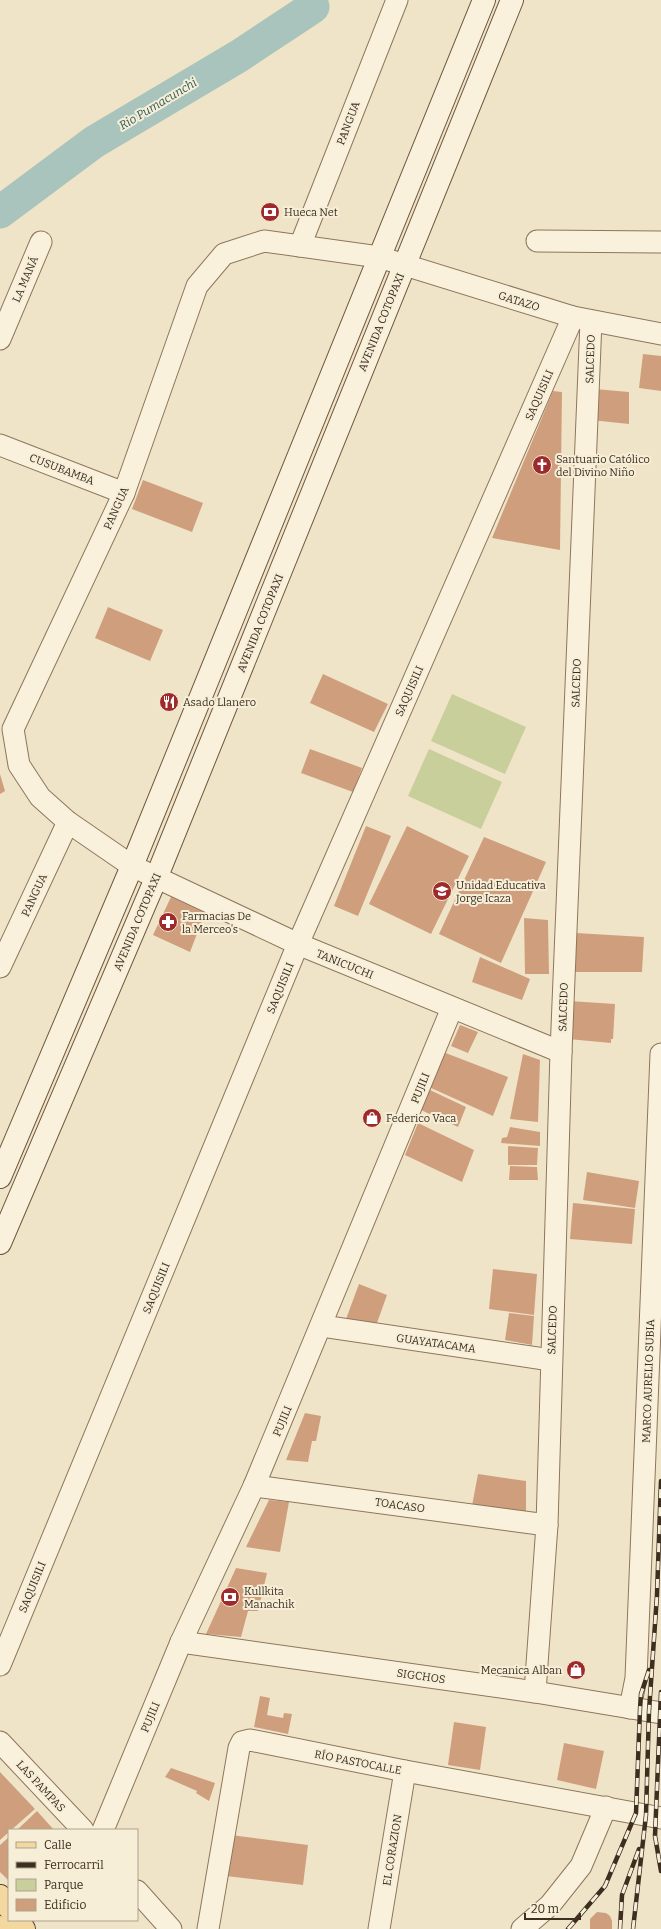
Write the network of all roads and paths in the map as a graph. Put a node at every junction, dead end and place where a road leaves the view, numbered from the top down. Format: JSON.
{"nodes":[{"id":1,"x":397,"y":0,"type":"edge"},
{"id":2,"x":484,"y":0,"type":"edge"},
{"id":3,"x":512,"y":0,"type":"edge"},
{"id":4,"x":537,"y":241,"type":"dead end"},
{"id":5,"x":41,"y":242,"type":"dead end"},
{"id":6,"x":661,"y":242,"type":"edge"},
{"id":7,"x":300,"y":246,"type":"junction"},
{"id":8,"x":379,"y":257,"type":"junction"},
{"id":9,"x":404,"y":265,"type":"junction"},
{"id":10,"x":582,"y":319,"type":"junction"},
{"id":11,"x":661,"y":334,"type":"edge"},
{"id":12,"x":0,"y":339,"type":"edge"},
{"id":13,"x":0,"y":444,"type":"edge"},
{"id":14,"x":124,"y":493,"type":"junction"},
{"id":15,"x":248,"y":580,"type":"junction"},
{"id":16,"x":273,"y":589,"type":"junction"},
{"id":17,"x":68,"y":822,"type":"junction"},
{"id":18,"x":132,"y":866,"type":"junction"},
{"id":19,"x":157,"y":876,"type":"junction"},
{"id":20,"x":298,"y":944,"type":"junction"},
{"id":21,"x":0,"y":967,"type":"edge"},
{"id":22,"x":452,"y":1008,"type":"junction"},
{"id":23,"x":561,"y":1052,"type":"junction"},
{"id":24,"x":661,"y":1054,"type":"edge"},
{"id":25,"x":0,"y":1177,"type":"edge"},
{"id":26,"x":0,"y":1242,"type":"edge"},
{"id":27,"x":322,"y":1326,"type":"junction"},
{"id":28,"x":551,"y":1360,"type":"junction"},
{"id":29,"x":254,"y":1486,"type":"junction"},
{"id":30,"x":547,"y":1525,"type":"junction"},
{"id":31,"x":181,"y":1642,"type":"junction"},
{"id":32,"x":0,"y":1665,"type":"edge"},
{"id":33,"x":535,"y":1692,"type":"junction"},
{"id":34,"x":630,"y":1708,"type":"junction"},
{"id":35,"x":661,"y":1713,"type":"edge"},
{"id":36,"x":0,"y":1742,"type":"edge"},
{"id":37,"x":405,"y":1772,"type":"junction"},
{"id":38,"x":606,"y":1807,"type":"junction"},
{"id":39,"x":661,"y":1818,"type":"edge"},
{"id":40,"x":82,"y":1829,"type":"edge"},
{"id":41,"x":103,"y":1829,"type":"edge"},
{"id":42,"x":138,"y":1892,"type":"edge"},
{"id":43,"x":0,"y":1896,"type":"edge"},
{"id":44,"x":8,"y":1907,"type":"edge"},
{"id":45,"x":171,"y":1929,"type":"edge"},
{"id":46,"x":208,"y":1929,"type":"edge"},
{"id":47,"x":379,"y":1929,"type":"edge"},
{"id":48,"x":522,"y":1929,"type":"edge"}],
"edges":[{"from":1,"to":7,"type":"street","name":"PANGUA"},
{"from":2,"to":8,"type":"main road"},
{"from":3,"to":9,"type":"main road","name":"AVENIDA COTOPAXI"},
{"from":4,"to":6,"type":"street"},
{"from":5,"to":12,"type":"street","name":"LA MANÁ"},
{"from":7,"to":8,"type":"street","name":"PANGUA"},
{"from":7,"to":14,"type":"street","name":"PANGUA"},
{"from":8,"to":9,"type":"street","name":"GATAZO"},
{"from":8,"to":15,"type":"main road"},
{"from":9,"to":10,"type":"street","name":"GATAZO"},
{"from":9,"to":16,"type":"main road","name":"AVENIDA COTOPAXI"},
{"from":10,"to":11,"type":"street","name":"GATAZO"},
{"from":10,"to":20,"type":"street","name":"SAQUISILI"},
{"from":10,"to":23,"type":"street","name":"SALCEDO"},
{"from":13,"to":14,"type":"street","name":"CUSUBAMBA"},
{"from":14,"to":17,"type":"street","name":"PANGUA"},
{"from":15,"to":16,"type":"main road"},
{"from":15,"to":18,"type":"main road"},
{"from":16,"to":19,"type":"main road","name":"AVENIDA COTOPAXI"},
{"from":17,"to":18,"type":"street","name":"PANGUA"},
{"from":17,"to":21,"type":"street","name":"PANGUA"},
{"from":18,"to":19,"type":"street","name":"TANICUCHI"},
{"from":18,"to":25,"type":"main road"},
{"from":19,"to":20,"type":"street","name":"TANICUCHI"},
{"from":19,"to":26,"type":"main road","name":"AVENIDA COTOPAXI"},
{"from":20,"to":22,"type":"street","name":"TANICUCHI"},
{"from":20,"to":32,"type":"street","name":"SAQUISILI"},
{"from":22,"to":23,"type":"street","name":"TANICUCHI"},
{"from":22,"to":27,"type":"street","name":"PUJILI"},
{"from":23,"to":28,"type":"street","name":"SALCEDO"},
{"from":24,"to":34,"type":"street","name":"MARCO AURELIO SUBIA"},
{"from":27,"to":28,"type":"street","name":"GUAYATACAMA"},
{"from":27,"to":29,"type":"street","name":"PUJILI"},
{"from":28,"to":30,"type":"street","name":"SALCEDO"},
{"from":29,"to":30,"type":"street","name":"TOACASO"},
{"from":29,"to":31,"type":"street","name":"PUJILI"},
{"from":30,"to":33,"type":"street","name":"SALCEDO"},
{"from":31,"to":33,"type":"street","name":"SIGCHOS"},
{"from":31,"to":41,"type":"street","name":"PUJILI"},
{"from":33,"to":34,"type":"street","name":"SIGCHOS"},
{"from":34,"to":35,"type":"street","name":"SIGCHOS"},
{"from":36,"to":40,"type":"street","name":"LAS PAMPAS"},
{"from":37,"to":38,"type":"street","name":"RÍO PASTOCALLE"},
{"from":37,"to":46,"type":"street","name":"RÍO PASTOCALLE"},
{"from":37,"to":47,"type":"street","name":"EL CORAZION"},
{"from":38,"to":39,"type":"street","name":"RÍO PASTOCALLE"},
{"from":38,"to":48,"type":"street"},
{"from":42,"to":45,"type":"street"},
{"from":43,"to":44,"type":"main road"}]}
